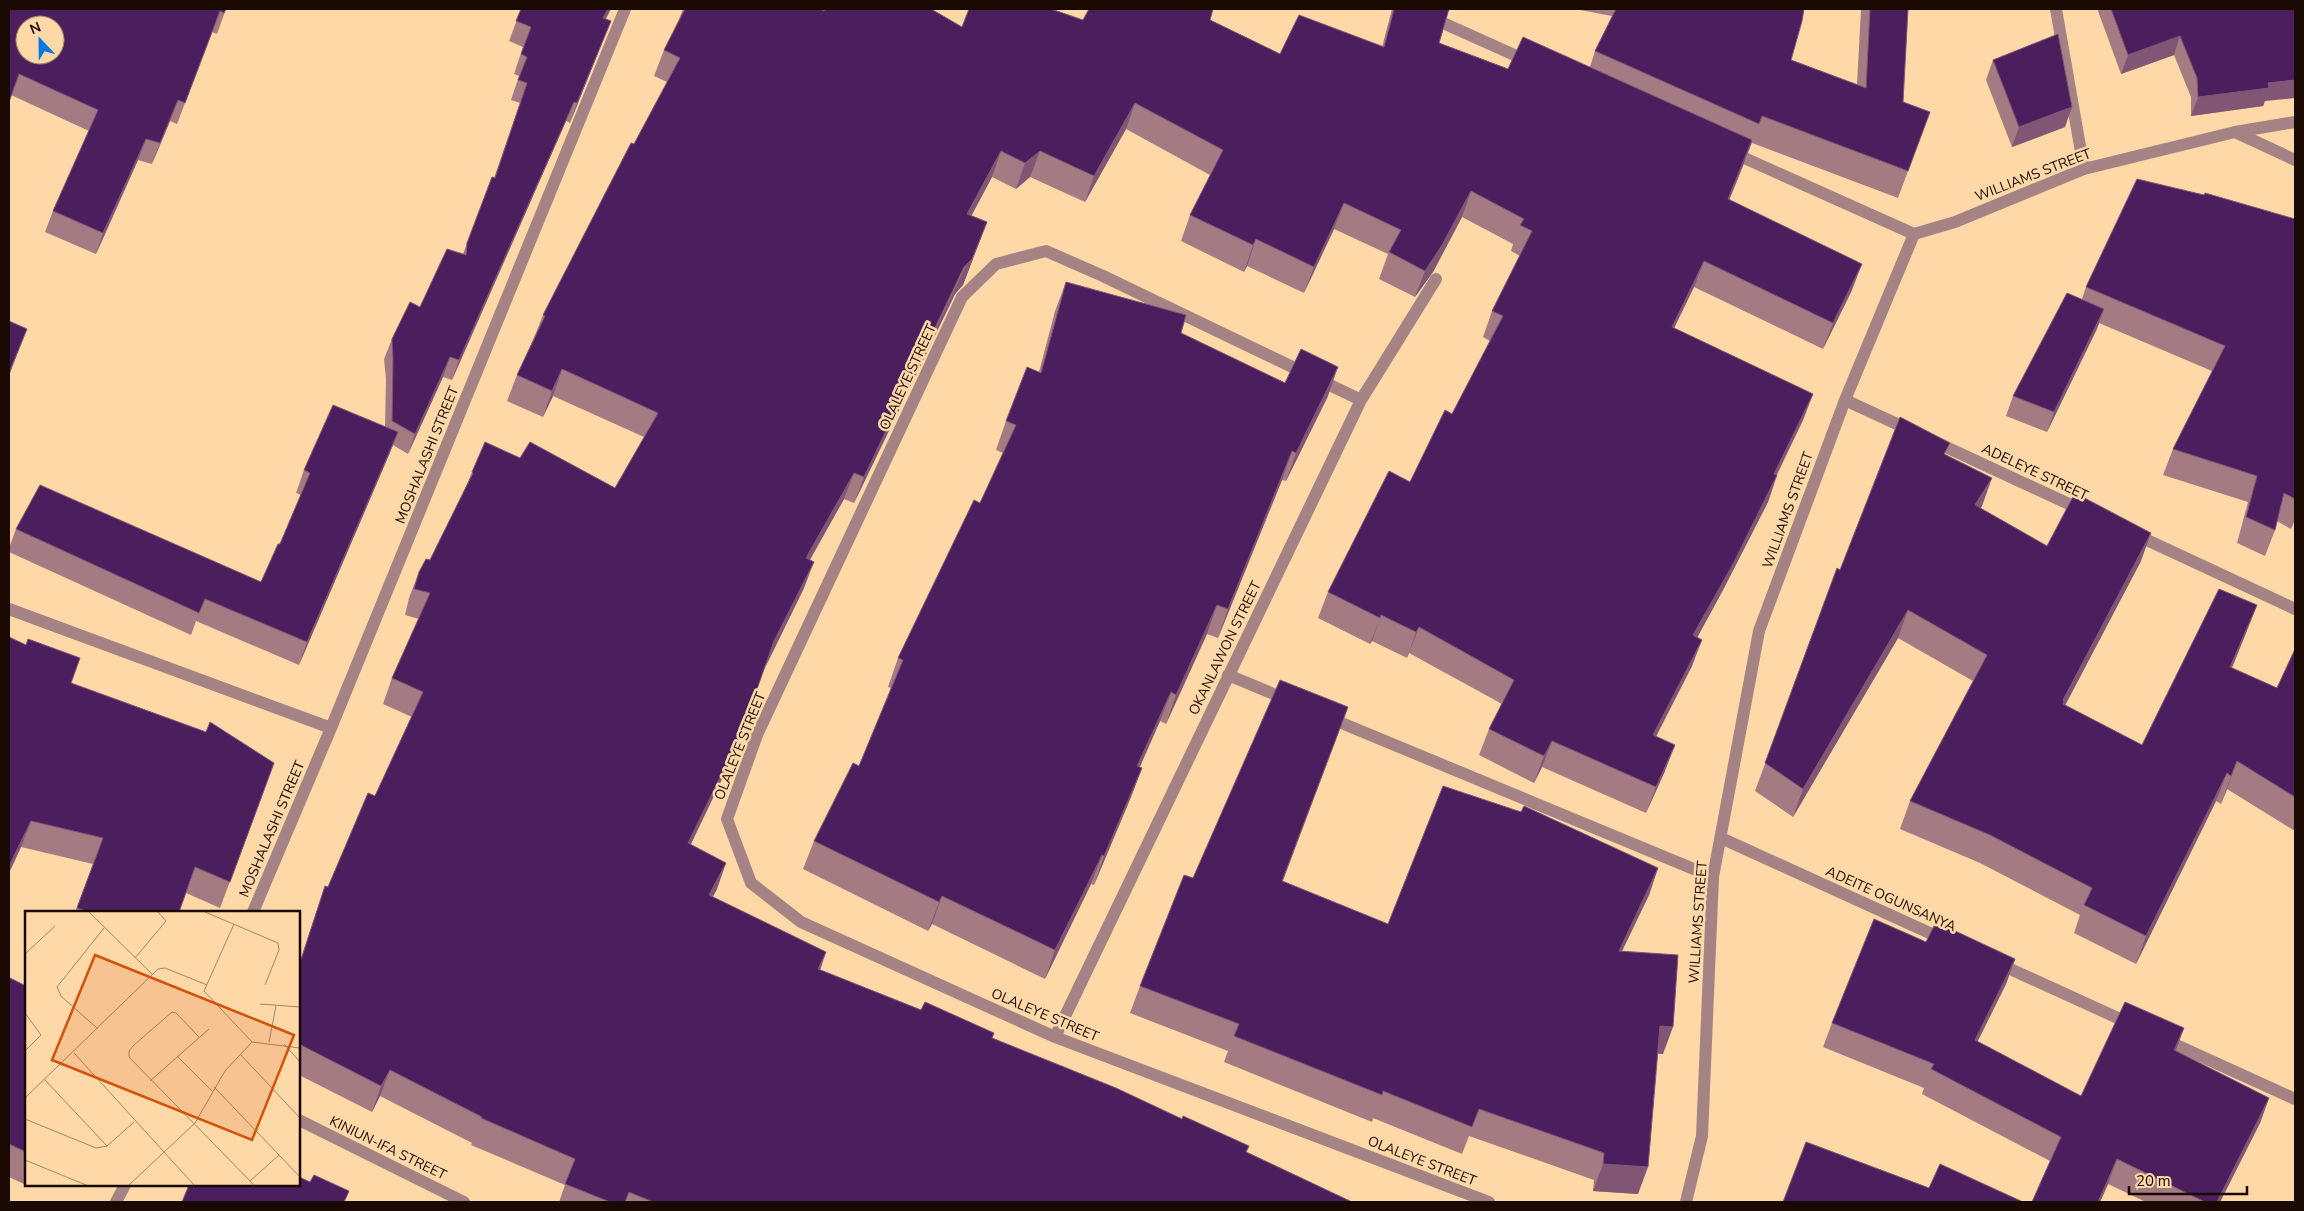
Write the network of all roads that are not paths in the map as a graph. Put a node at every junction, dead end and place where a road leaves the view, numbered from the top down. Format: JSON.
{"nodes":[{"id":1,"x":625,"y":9,"type":"edge"},
{"id":2,"x":1412,"y":9,"type":"edge"},
{"id":3,"x":2056,"y":9,"type":"edge"},
{"id":4,"x":1546,"y":69,"type":"edge"},
{"id":5,"x":2295,"y":122,"type":"edge"},
{"id":6,"x":2235,"y":132,"type":"junction"},
{"id":7,"x":1717,"y":146,"type":"edge"},
{"id":8,"x":2295,"y":160,"type":"edge"},
{"id":9,"x":2084,"y":169,"type":"junction"},
{"id":10,"x":1914,"y":234,"type":"junction"},
{"id":11,"x":1436,"y":279,"type":"edge"},
{"id":12,"x":1361,"y":400,"type":"junction"},
{"id":13,"x":1844,"y":400,"type":"junction"},
{"id":14,"x":2097,"y":517,"type":"edge"},
{"id":15,"x":2124,"y":530,"type":"edge"},
{"id":16,"x":9,"y":609,"type":"edge"},
{"id":17,"x":2295,"y":609,"type":"edge"},
{"id":18,"x":1228,"y":676,"type":"junction"},
{"id":19,"x":1301,"y":706,"type":"edge"},
{"id":20,"x":1319,"y":714,"type":"edge"},
{"id":21,"x":331,"y":728,"type":"junction"},
{"id":22,"x":1721,"y":838,"type":"junction"},
{"id":23,"x":1713,"y":878,"type":"junction"},
{"id":24,"x":253,"y":911,"type":"edge"},
{"id":25,"x":1954,"y":944,"type":"edge"},
{"id":26,"x":1981,"y":956,"type":"edge"},
{"id":27,"x":1055,"y":1037,"type":"junction"},
{"id":28,"x":2295,"y":1099,"type":"edge"},
{"id":29,"x":300,"y":1120,"type":"edge"},
{"id":30,"x":124,"y":1186,"type":"edge"},
{"id":31,"x":116,"y":1202,"type":"edge"},
{"id":32,"x":464,"y":1202,"type":"edge"},
{"id":33,"x":1489,"y":1202,"type":"edge"},
{"id":34,"x":1686,"y":1202,"type":"edge"}],
"edges":[{"from":1,"to":21,"type":"street","name":"MOSHALASHI STREET"},
{"from":2,"to":4,"type":"street"},
{"from":3,"to":9,"type":"street"},
{"from":5,"to":6,"type":"street","name":"WILLIAMS STREET"},
{"from":6,"to":8,"type":"street"},
{"from":6,"to":9,"type":"street","name":"WILLIAMS STREET"},
{"from":7,"to":10,"type":"street"},
{"from":9,"to":10,"type":"street","name":"WILLIAMS STREET"},
{"from":10,"to":13,"type":"street","name":"WILLIAMS STREET"},
{"from":11,"to":12,"type":"street","name":"OKANLAWON STREET"},
{"from":12,"to":18,"type":"street","name":"OKANLAWON STREET"},
{"from":12,"to":27,"type":"street","name":"OLALEYE STREET"},
{"from":13,"to":14,"type":"street","name":"ADELEYE STREET"},
{"from":13,"to":22,"type":"street","name":"WILLIAMS STREET"},
{"from":15,"to":17,"type":"street"},
{"from":16,"to":21,"type":"street"},
{"from":18,"to":19,"type":"street"},
{"from":18,"to":27,"type":"street","name":"OKANLAWON STREET"},
{"from":20,"to":23,"type":"street"},
{"from":21,"to":24,"type":"street","name":"MOSHALASHI STREET"},
{"from":22,"to":23,"type":"street","name":"WILLIAMS STREET"},
{"from":22,"to":25,"type":"street","name":"ADEITE OGUNSANYA"},
{"from":23,"to":34,"type":"street","name":"WILLIAMS STREET"},
{"from":26,"to":28,"type":"street"},
{"from":27,"to":33,"type":"street","name":"OLALEYE STREET"},
{"from":29,"to":32,"type":"street","name":"KINIUN-IFA STREET"},
{"from":30,"to":31,"type":"street"}]}
